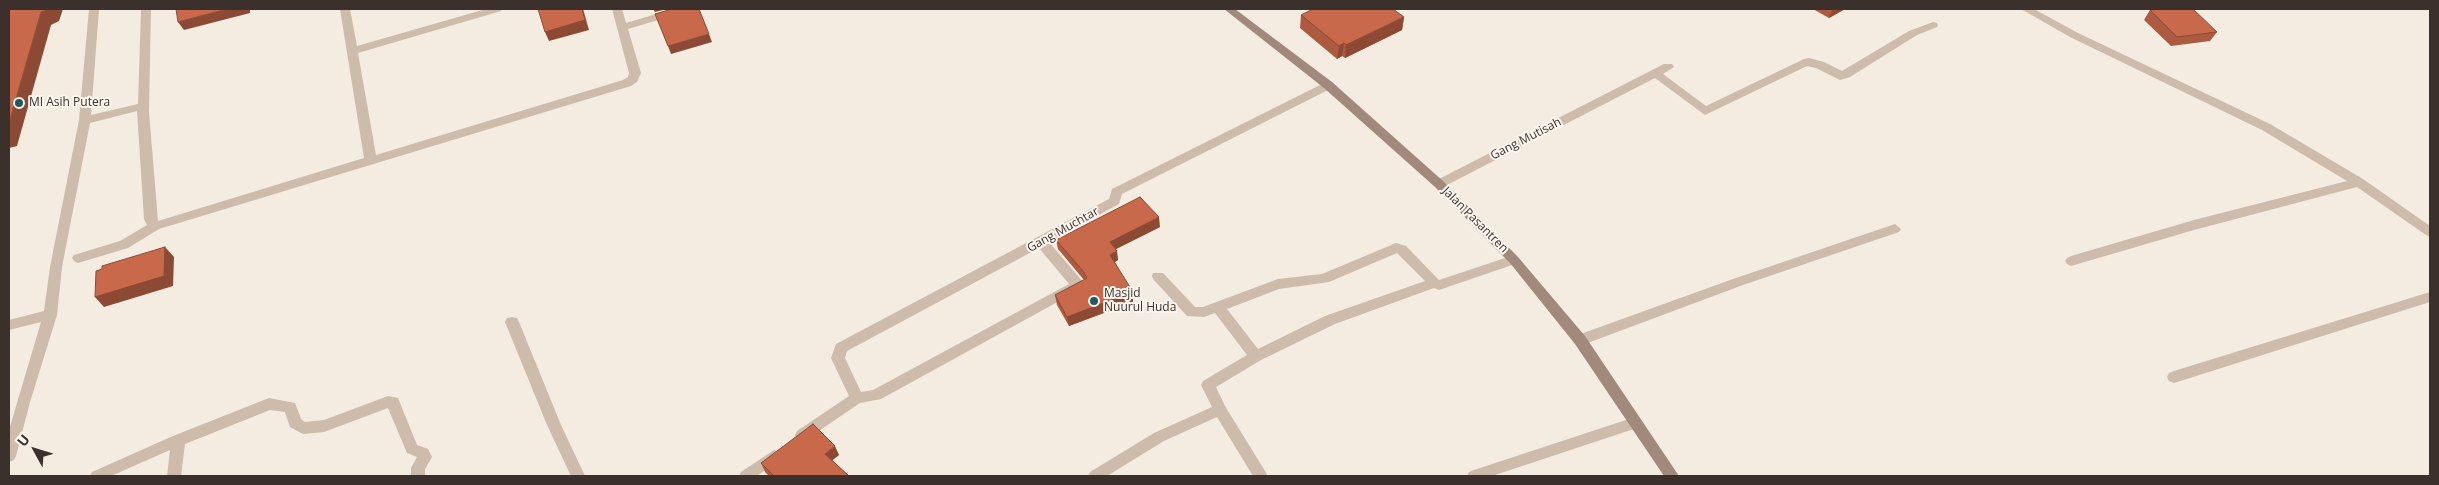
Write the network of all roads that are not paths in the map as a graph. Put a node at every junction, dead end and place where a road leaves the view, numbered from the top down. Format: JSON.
{"nodes":[{"id":1,"x":94,"y":9,"type":"edge"},
{"id":2,"x":146,"y":9,"type":"edge"},
{"id":3,"x":345,"y":9,"type":"edge"},
{"id":4,"x":497,"y":9,"type":"edge"},
{"id":5,"x":617,"y":9,"type":"edge"},
{"id":6,"x":684,"y":9,"type":"edge"},
{"id":7,"x":1230,"y":9,"type":"edge"},
{"id":8,"x":2026,"y":9,"type":"edge"},
{"id":9,"x":1933,"y":25,"type":"dead end"},
{"id":10,"x":623,"y":27,"type":"junction"},
{"id":11,"x":351,"y":52,"type":"junction"},
{"id":12,"x":1668,"y":67,"type":"dead end"},
{"id":13,"x":1656,"y":74,"type":"junction"},
{"id":14,"x":1328,"y":85,"type":"junction"},
{"id":15,"x":144,"y":106,"type":"junction"},
{"id":16,"x":85,"y":120,"type":"junction"},
{"id":17,"x":371,"y":162,"type":"junction"},
{"id":18,"x":2359,"y":182,"type":"junction"},
{"id":19,"x":1439,"y":184,"type":"junction"},
{"id":20,"x":155,"y":226,"type":"junction"},
{"id":21,"x":1895,"y":229,"type":"dead end"},
{"id":22,"x":2430,"y":232,"type":"edge"},
{"id":23,"x":1041,"y":242,"type":"junction"},
{"id":24,"x":78,"y":258,"type":"dead end"},
{"id":25,"x":1514,"y":260,"type":"junction"},
{"id":26,"x":2071,"y":261,"type":"dead end"},
{"id":27,"x":1158,"y":276,"type":"dead end"},
{"id":28,"x":1434,"y":284,"type":"junction"},
{"id":29,"x":2430,"y":297,"type":"edge"},
{"id":30,"x":1218,"y":307,"type":"junction"},
{"id":31,"x":50,"y":315,"type":"junction"},
{"id":32,"x":512,"y":322,"type":"dead end"},
{"id":33,"x":9,"y":325,"type":"edge"},
{"id":34,"x":1580,"y":340,"type":"junction"},
{"id":35,"x":1256,"y":356,"type":"junction"},
{"id":36,"x":2174,"y":377,"type":"dead end"},
{"id":37,"x":856,"y":398,"type":"junction"},
{"id":38,"x":1220,"y":410,"type":"junction"},
{"id":39,"x":1635,"y":422,"type":"junction"},
{"id":40,"x":178,"y":440,"type":"junction"},
{"id":41,"x":9,"y":456,"type":"edge"},
{"id":42,"x":97,"y":476,"type":"edge"},
{"id":43,"x":174,"y":476,"type":"edge"},
{"id":44,"x":418,"y":476,"type":"edge"},
{"id":45,"x":578,"y":476,"type":"edge"},
{"id":46,"x":746,"y":476,"type":"edge"},
{"id":47,"x":1095,"y":476,"type":"edge"},
{"id":48,"x":1261,"y":476,"type":"edge"},
{"id":49,"x":1474,"y":476,"type":"edge"},
{"id":50,"x":1672,"y":476,"type":"edge"}],
"edges":[{"from":1,"to":16,"type":"street"},
{"from":2,"to":15,"type":"street"},
{"from":3,"to":11,"type":"street"},
{"from":4,"to":11,"type":"street"},
{"from":5,"to":10,"type":"street"},
{"from":6,"to":10,"type":"street"},
{"from":7,"to":14,"type":"main road","name":"Jalan Pasantren"},
{"from":8,"to":18,"type":"street"},
{"from":9,"to":13,"type":"street"},
{"from":10,"to":17,"type":"street"},
{"from":11,"to":17,"type":"street"},
{"from":12,"to":13,"type":"street","name":"Gang Mutisah"},
{"from":13,"to":19,"type":"street","name":"Gang Mutisah"},
{"from":14,"to":19,"type":"main road","name":"Jalan Pasantren"},
{"from":14,"to":23,"type":"street","name":"Gang Muchtar"},
{"from":15,"to":16,"type":"street"},
{"from":15,"to":20,"type":"street"},
{"from":16,"to":31,"type":"street"},
{"from":17,"to":20,"type":"street"},
{"from":18,"to":22,"type":"street"},
{"from":18,"to":26,"type":"street"},
{"from":19,"to":25,"type":"main road","name":"Jalan Pasantren"},
{"from":20,"to":24,"type":"street"},
{"from":21,"to":34,"type":"street"},
{"from":23,"to":37,"type":"street","name":"Gang Muchtar"},
{"from":23,"to":37,"type":"street"},
{"from":25,"to":28,"type":"street"},
{"from":25,"to":34,"type":"main road","name":"Jalan Pasantren"},
{"from":27,"to":30,"type":"street"},
{"from":28,"to":30,"type":"street"},
{"from":28,"to":35,"type":"street"},
{"from":29,"to":36,"type":"street"},
{"from":30,"to":35,"type":"street"},
{"from":31,"to":33,"type":"street"},
{"from":31,"to":41,"type":"street"},
{"from":32,"to":45,"type":"street"},
{"from":34,"to":39,"type":"main road","name":"Jalan Pasantren"},
{"from":35,"to":38,"type":"street"},
{"from":37,"to":46,"type":"street"},
{"from":38,"to":47,"type":"street"},
{"from":38,"to":48,"type":"street"},
{"from":39,"to":49,"type":"street"},
{"from":39,"to":50,"type":"main road","name":"Jalan Pasantren"},
{"from":40,"to":42,"type":"street"},
{"from":40,"to":43,"type":"street"},
{"from":40,"to":44,"type":"street"}]}
